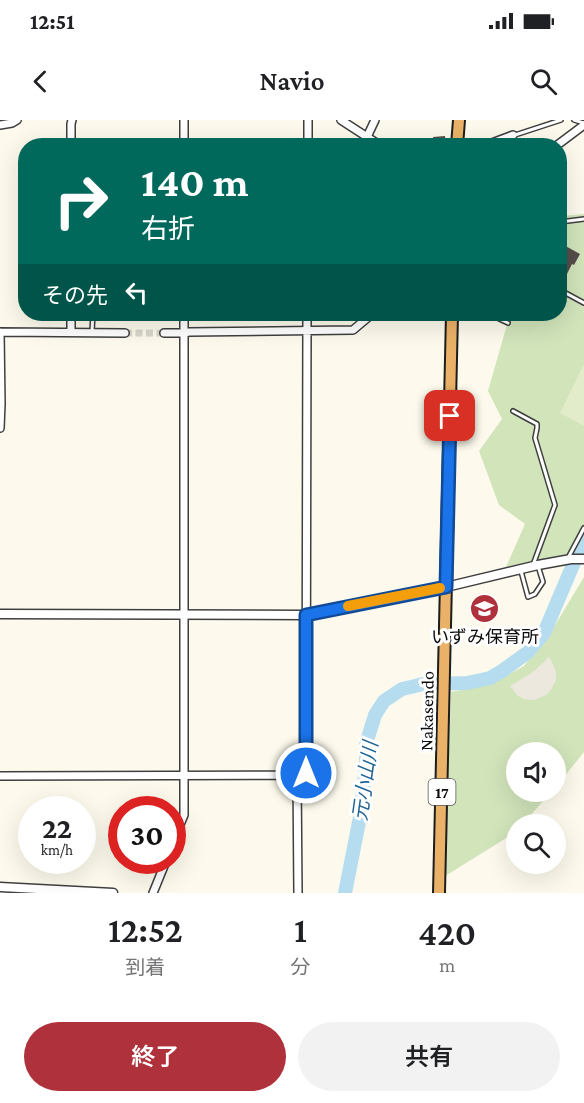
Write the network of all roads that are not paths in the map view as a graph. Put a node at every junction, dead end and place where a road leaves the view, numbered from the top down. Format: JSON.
{"nodes":[{"id":1,"x":17,"y":120,"type":"edge"},
{"id":2,"x":72,"y":120,"type":"edge"},
{"id":3,"x":184,"y":120,"type":"edge"},
{"id":4,"x":308,"y":120,"type":"edge"},
{"id":5,"x":341,"y":120,"type":"edge"},
{"id":6,"x":375,"y":120,"type":"edge"},
{"id":7,"x":459,"y":120,"type":"edge"},
{"id":8,"x":561,"y":120,"type":"edge"},
{"id":9,"x":574,"y":120,"type":"edge"},
{"id":10,"x":584,"y":124,"type":"edge"},
{"id":11,"x":0,"y":125,"type":"edge"},
{"id":12,"x":513,"y":135,"type":"joint"},
{"id":13,"x":367,"y":137,"type":"joint"},
{"id":14,"x":71,"y":138,"type":"edge"},
{"id":15,"x":184,"y":138,"type":"edge"},
{"id":16,"x":308,"y":138,"type":"edge"},
{"id":17,"x":458,"y":138,"type":"edge"},
{"id":18,"x":505,"y":138,"type":"edge"},
{"id":19,"x":566,"y":138,"type":"edge"},
{"id":20,"x":584,"y":219,"type":"edge"},
{"id":21,"x":567,"y":221,"type":"edge"},
{"id":22,"x":567,"y":294,"type":"edge"},
{"id":23,"x":584,"y":303,"type":"edge"},
{"id":24,"x":71,"y":321,"type":"edge"},
{"id":25,"x":93,"y":321,"type":"edge"},
{"id":26,"x":184,"y":321,"type":"edge"},
{"id":27,"x":307,"y":321,"type":"edge"},
{"id":28,"x":364,"y":321,"type":"edge"},
{"id":29,"x":452,"y":321,"type":"edge"},
{"id":30,"x":504,"y":321,"type":"edge"},
{"id":31,"x":508,"y":323,"type":"dead end"},
{"id":32,"x":307,"y":331,"type":"junction"},
{"id":33,"x":0,"y":332,"type":"edge"},
{"id":34,"x":71,"y":332,"type":"junction"},
{"id":35,"x":92,"y":333,"type":"junction"},
{"id":36,"x":125,"y":333,"type":"tunnel mouth"},
{"id":37,"x":164,"y":333,"type":"tunnel mouth"},
{"id":38,"x":184,"y":333,"type":"junction"},
{"id":39,"x":513,"y":411,"type":"dead end"},
{"id":40,"x":0,"y":428,"type":"edge"},
{"id":41,"x":584,"y":528,"type":"edge"},
{"id":42,"x":584,"y":559,"type":"edge"},
{"id":43,"x":569,"y":560,"type":"junction"},
{"id":44,"x":535,"y":566,"type":"junction"},
{"id":45,"x":521,"y":569,"type":"junction"},
{"id":46,"x":446,"y":587,"type":"junction"},
{"id":47,"x":0,"y":614,"type":"edge"},
{"id":48,"x":183,"y":614,"type":"junction"},
{"id":49,"x":306,"y":615,"type":"junction"},
{"id":50,"x":184,"y":774,"type":"junction"},
{"id":51,"x":297,"y":775,"type":"junction"},
{"id":52,"x":0,"y":776,"type":"edge"},
{"id":53,"x":184,"y":796,"type":"edge"},
{"id":54,"x":161,"y":874,"type":"edge"},
{"id":55,"x":0,"y":887,"type":"edge"},
{"id":56,"x":113,"y":893,"type":"edge"},
{"id":57,"x":153,"y":893,"type":"edge"},
{"id":58,"x":298,"y":893,"type":"edge"},
{"id":59,"x":439,"y":893,"type":"edge"}],
"edges":[{"from":1,"to":11,"type":"street"},
{"from":2,"to":14,"type":"street"},
{"from":3,"to":15,"type":"street"},
{"from":4,"to":16,"type":"street"},
{"from":5,"to":13,"type":"street"},
{"from":6,"to":13,"type":"street"},
{"from":7,"to":17,"type":"highway"},
{"from":8,"to":12,"type":"lane"},
{"from":9,"to":10,"type":"lane"},
{"from":10,"to":19,"type":"street"},
{"from":12,"to":18,"type":"street"},
{"from":20,"to":21,"type":"lane"},
{"from":22,"to":23,"type":"lane"},
{"from":24,"to":34,"type":"street"},
{"from":25,"to":35,"type":"lane"},
{"from":26,"to":38,"type":"street"},
{"from":27,"to":32,"type":"street"},
{"from":28,"to":32,"type":"street"},
{"from":29,"to":46,"type":"highway","name":"Nakasendo","number":"17"},
{"from":30,"to":31,"type":"lane"},
{"from":32,"to":38,"type":"street"},
{"from":32,"to":49,"type":"street"},
{"from":33,"to":34,"type":"street"},
{"from":33,"to":40,"type":"street"},
{"from":34,"to":35,"type":"street"},
{"from":35,"to":36,"type":"street"},
{"from":37,"to":38,"type":"street"},
{"from":38,"to":48,"type":"street"},
{"from":39,"to":44,"type":"lane"},
{"from":41,"to":43,"type":"lane"},
{"from":42,"to":43,"type":"street"},
{"from":43,"to":44,"type":"street"},
{"from":44,"to":45,"type":"street"},
{"from":44,"to":45,"type":"lane"},
{"from":45,"to":46,"type":"street"},
{"from":46,"to":49,"type":"street"},
{"from":46,"to":59,"type":"highway","name":"Nakasendo","number":"17"},
{"from":47,"to":48,"type":"street"},
{"from":48,"to":49,"type":"street"},
{"from":48,"to":50,"type":"street"},
{"from":49,"to":51,"type":"street"},
{"from":50,"to":51,"type":"street"},
{"from":50,"to":52,"type":"street"},
{"from":50,"to":53,"type":"street"},
{"from":51,"to":58,"type":"street"},
{"from":54,"to":57,"type":"street"},
{"from":55,"to":56,"type":"street"}]}
